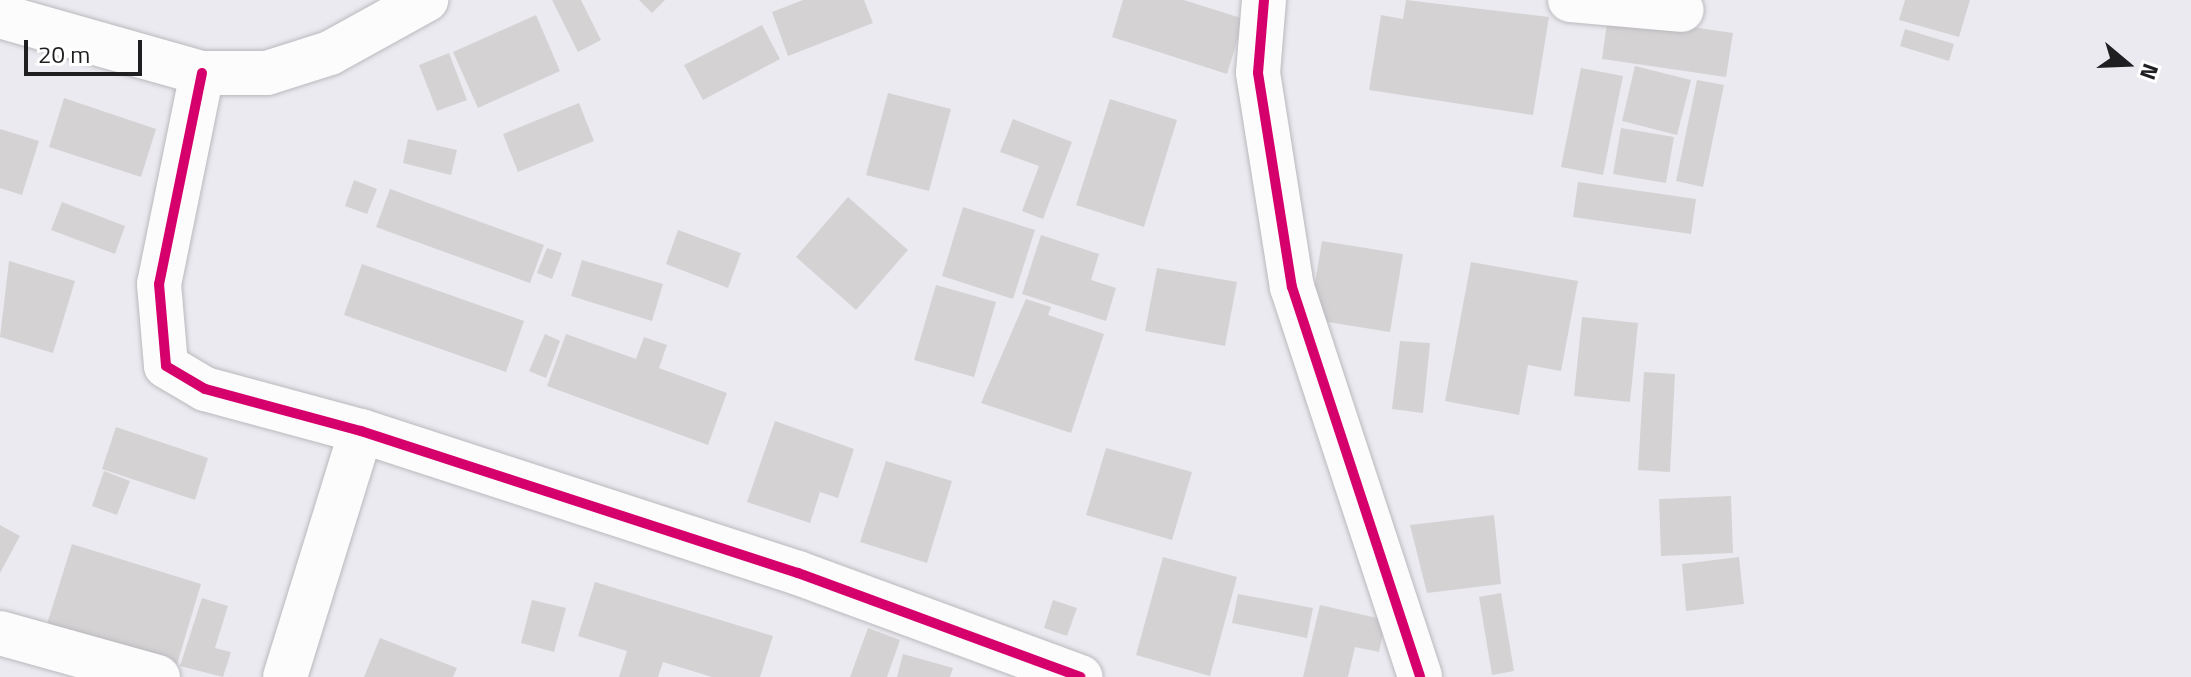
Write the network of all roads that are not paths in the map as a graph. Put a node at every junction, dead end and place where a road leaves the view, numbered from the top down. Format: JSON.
{"nodes":[{"id":1,"x":426,"y":0,"type":"edge"},
{"id":2,"x":1264,"y":0,"type":"edge"},
{"id":3,"x":1570,"y":0,"type":"edge"},
{"id":4,"x":1682,"y":10,"type":"dead end"},
{"id":5,"x":0,"y":16,"type":"edge"},
{"id":6,"x":202,"y":73,"type":"junction"},
{"id":7,"x":361,"y":431,"type":"junction"},
{"id":8,"x":0,"y":633,"type":"edge"},
{"id":9,"x":158,"y":677,"type":"edge"},
{"id":10,"x":285,"y":677,"type":"edge"},
{"id":11,"x":1080,"y":677,"type":"edge"},
{"id":12,"x":1420,"y":677,"type":"edge"}],
"edges":[{"from":1,"to":6,"type":"street"},
{"from":2,"to":12,"type":"street"},
{"from":3,"to":4,"type":"street"},
{"from":5,"to":6,"type":"street"},
{"from":6,"to":7,"type":"street"},
{"from":7,"to":10,"type":"street"},
{"from":7,"to":11,"type":"street"},
{"from":8,"to":9,"type":"street"}]}
